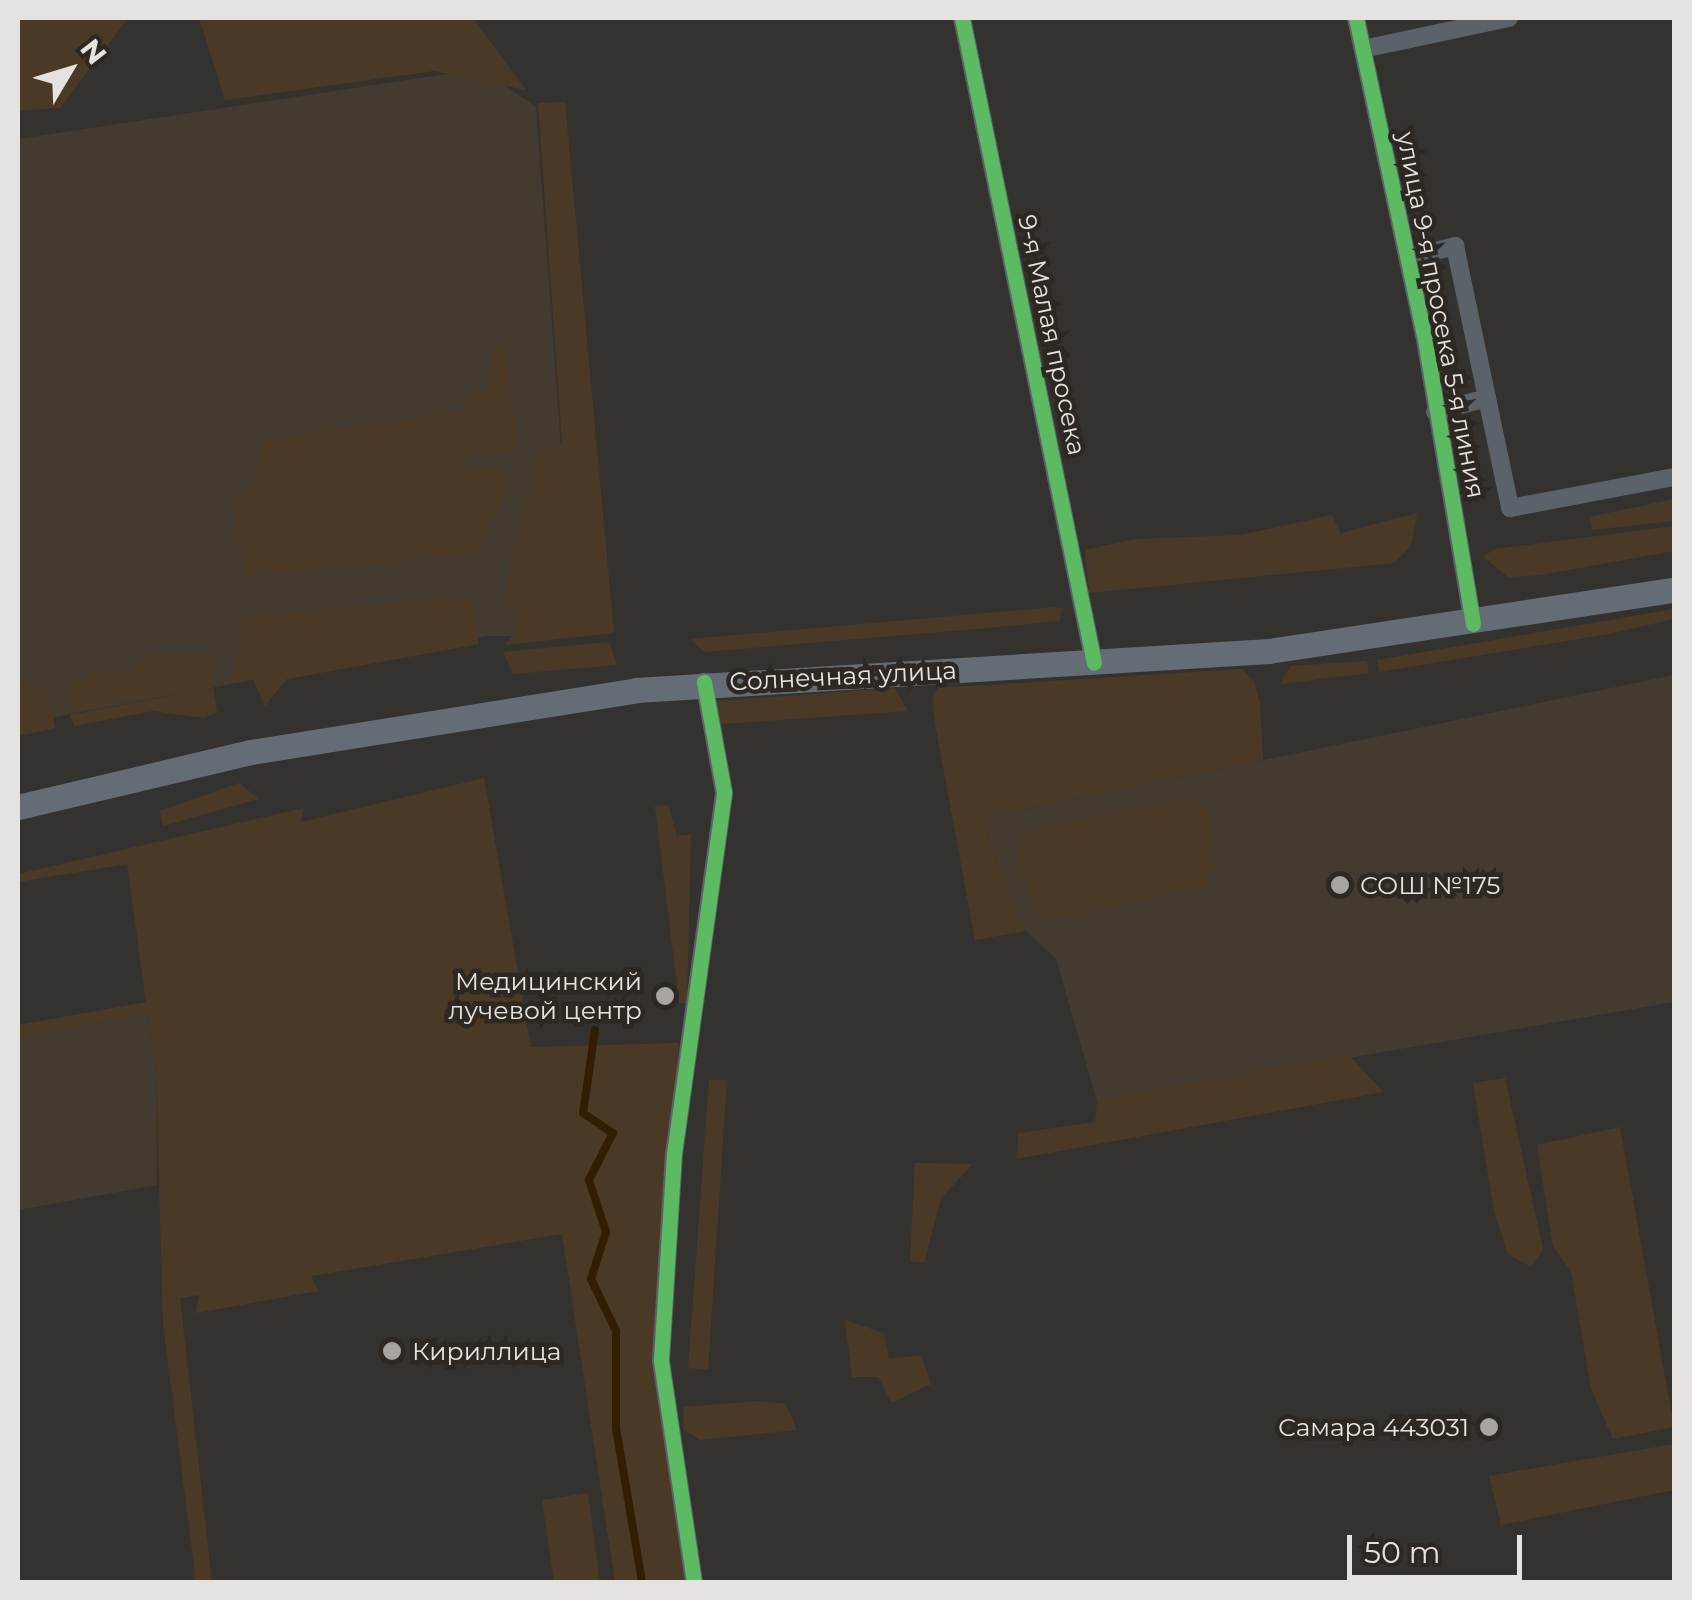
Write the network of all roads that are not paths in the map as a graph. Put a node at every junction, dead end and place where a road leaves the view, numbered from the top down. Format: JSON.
{"nodes":[{"id":1,"x":962,"y":18,"type":"edge"},
{"id":2,"x":1356,"y":18,"type":"edge"},
{"id":3,"x":1509,"y":18,"type":"edge"},
{"id":4,"x":1363,"y":49,"type":"junction"},
{"id":5,"x":1408,"y":258,"type":"junction"},
{"id":6,"x":1486,"y":398,"type":"junction"},
{"id":7,"x":1435,"y":412,"type":"junction"},
{"id":8,"x":1674,"y":478,"type":"edge"},
{"id":9,"x":1674,"y":590,"type":"edge"},
{"id":10,"x":1472,"y":624,"type":"junction"},
{"id":11,"x":1094,"y":663,"type":"junction"},
{"id":12,"x":704,"y":682,"type":"junction"},
{"id":13,"x":18,"y":807,"type":"edge"},
{"id":14,"x":694,"y":1582,"type":"edge"}],
"edges":[{"from":1,"to":11,"type":"street","name":"9-я Малая просека"},
{"from":2,"to":4,"type":"street","name":"улица 9-я просека 5-я линия"},
{"from":3,"to":4,"type":"street"},
{"from":4,"to":5,"type":"street","name":"улица 9-я просека 5-я линия"},
{"from":5,"to":6,"type":"street"},
{"from":5,"to":7,"type":"street","name":"улица 9-я просека 5-я линия"},
{"from":6,"to":7,"type":"street"},
{"from":6,"to":8,"type":"street"},
{"from":7,"to":10,"type":"street","name":"улица 9-я просека 5-я линия"},
{"from":9,"to":10,"type":"main road","name":"Солнечная улица"},
{"from":10,"to":11,"type":"main road","name":"Солнечная улица"},
{"from":11,"to":12,"type":"main road","name":"Солнечная улица"},
{"from":12,"to":13,"type":"main road","name":"Солнечная улица"},
{"from":12,"to":14,"type":"street"}]}
